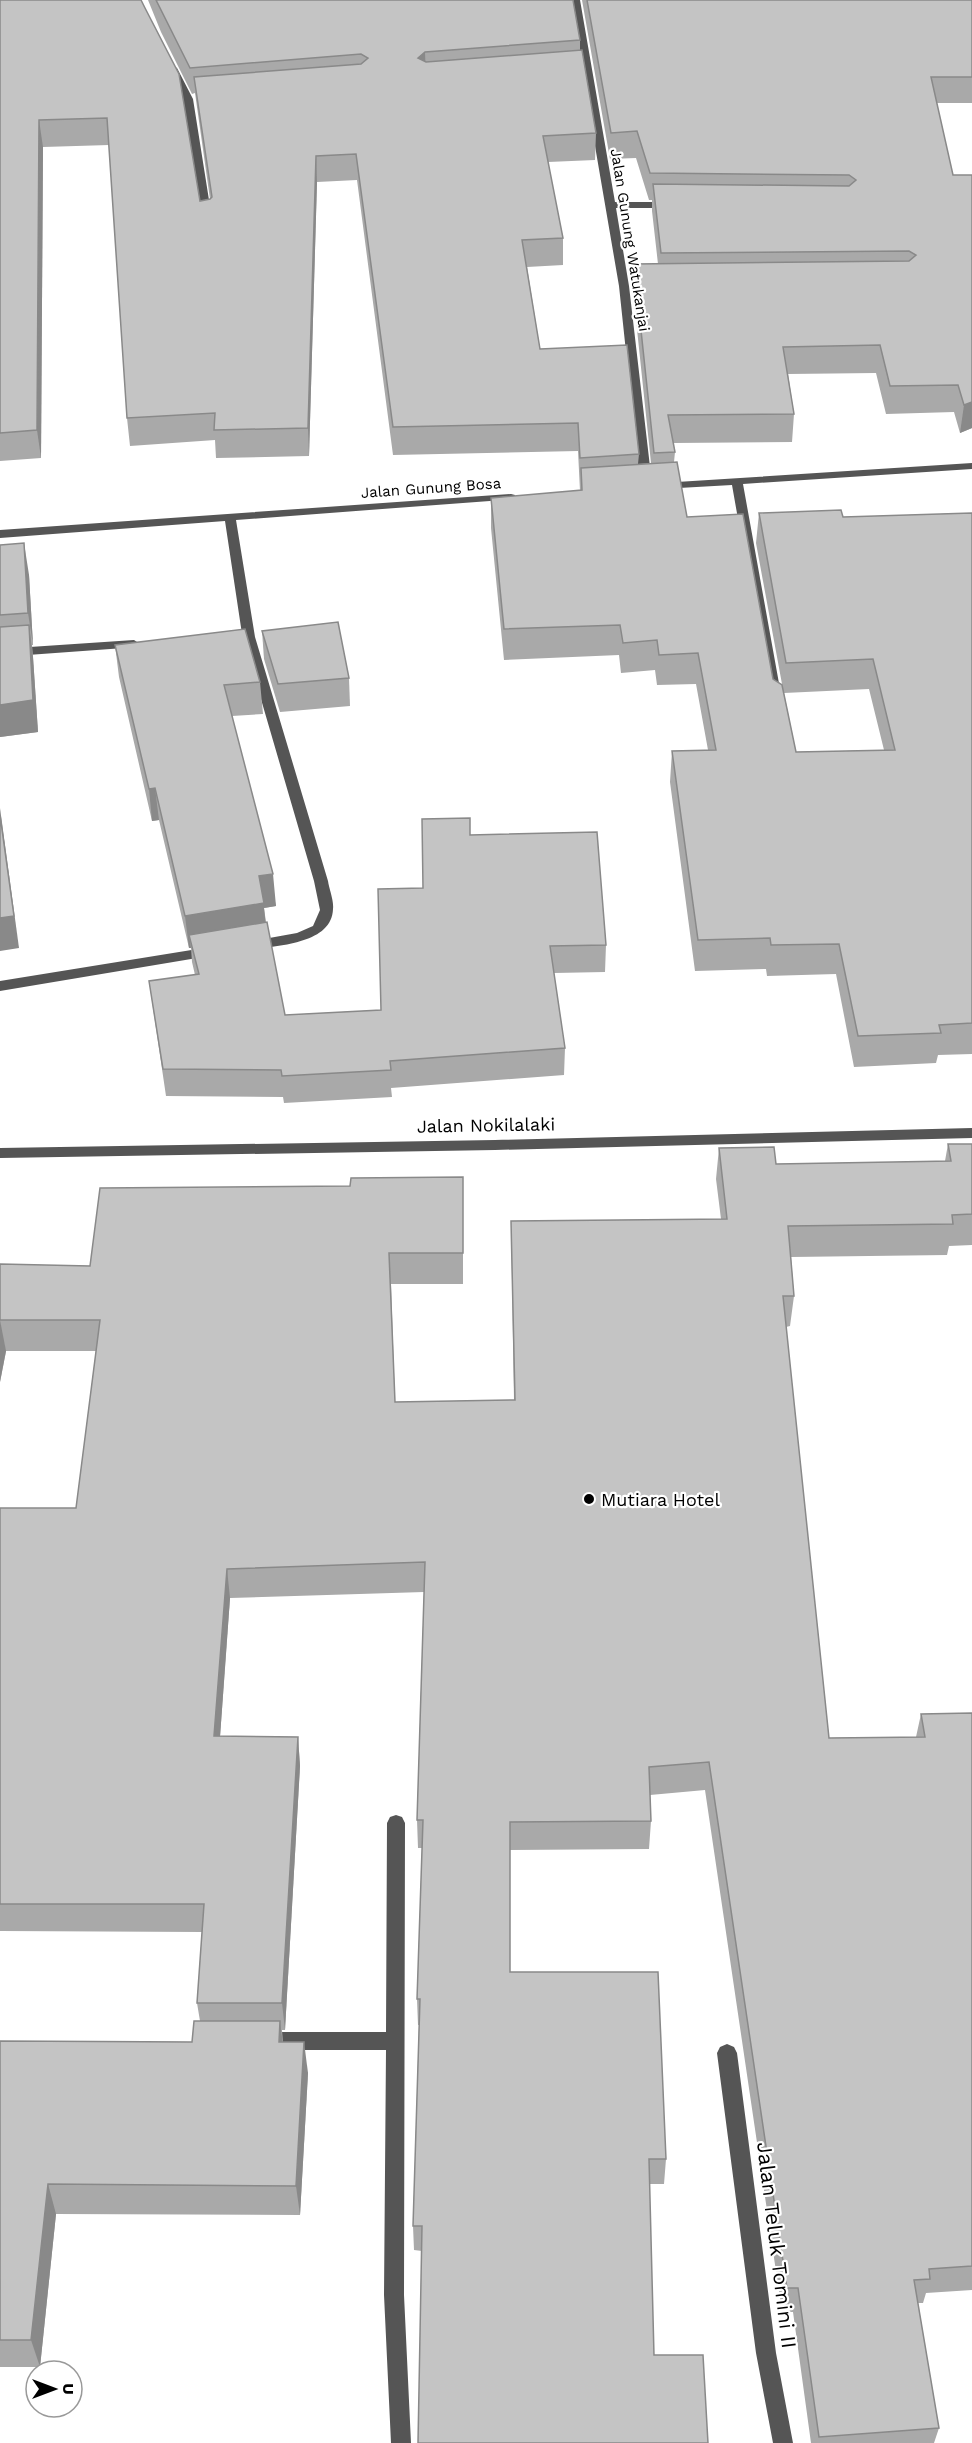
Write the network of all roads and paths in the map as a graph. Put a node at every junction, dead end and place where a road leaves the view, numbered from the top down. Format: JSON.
{"nodes":[{"id":1,"x":575,"y":0,"type":"edge"},
{"id":2,"x":168,"y":61,"type":"edge"},
{"id":3,"x":588,"y":70,"type":"junction"},
{"id":4,"x":576,"y":71,"type":"edge"},
{"id":5,"x":199,"y":98,"type":"edge"},
{"id":6,"x":188,"y":99,"type":"junction"},
{"id":7,"x":610,"y":205,"type":"junction"},
{"id":8,"x":681,"y":205,"type":"edge"},
{"id":9,"x":207,"y":224,"type":"edge"},
{"id":10,"x":624,"y":286,"type":"junction"},
{"id":11,"x":635,"y":286,"type":"edge"},
{"id":12,"x":972,"y":466,"type":"edge"},
{"id":13,"x":737,"y":481,"type":"junction"},
{"id":14,"x":529,"y":496,"type":"edge"},
{"id":15,"x":230,"y":519,"type":"junction"},
{"id":16,"x":0,"y":534,"type":"edge"},
{"id":17,"x":249,"y":637,"type":"junction"},
{"id":18,"x":213,"y":639,"type":"edge"},
{"id":19,"x":142,"y":644,"type":"edge"},
{"id":20,"x":0,"y":653,"type":"edge"},
{"id":21,"x":778,"y":709,"type":"edge"},
{"id":22,"x":242,"y":947,"type":"edge"},
{"id":23,"x":219,"y":950,"type":"edge"},
{"id":24,"x":0,"y":986,"type":"edge"},
{"id":25,"x":972,"y":1133,"type":"edge"},
{"id":26,"x":0,"y":1152,"type":"edge"},
{"id":27,"x":396,"y":1823,"type":"dead end"},
{"id":28,"x":395,"y":2041,"type":"junction"},
{"id":29,"x":242,"y":2042,"type":"edge"},
{"id":30,"x":727,"y":2053,"type":"dead end"},
{"id":31,"x":401,"y":2443,"type":"edge"},
{"id":32,"x":783,"y":2443,"type":"edge"}],
"edges":[{"from":1,"to":3,"type":"street","name":"Jalan Gunung Watukanjai"},
{"from":2,"to":6,"type":"street"},
{"from":3,"to":4,"type":"street"},
{"from":3,"to":7,"type":"street","name":"Jalan Gunung Watukanjai"},
{"from":5,"to":6,"type":"street"},
{"from":6,"to":9,"type":"street"},
{"from":7,"to":8,"type":"street"},
{"from":7,"to":10,"type":"street","name":"Jalan Gunung Watukanjai"},
{"from":10,"to":11,"type":"street"},
{"from":10,"to":13,"type":"street","name":"Jalan Gunung Watukanjai"},
{"from":12,"to":13,"type":"street"},
{"from":13,"to":21,"type":"street"},
{"from":14,"to":15,"type":"street","name":"Jalan Gunung Bosa"},
{"from":15,"to":16,"type":"street","name":"Jalan Gunung Bosa"},
{"from":15,"to":17,"type":"street"},
{"from":17,"to":18,"type":"street"},
{"from":17,"to":22,"type":"street"},
{"from":19,"to":20,"type":"street"},
{"from":23,"to":24,"type":"street"},
{"from":25,"to":26,"type":"street","name":"Jalan Nokilalaki"},
{"from":27,"to":28,"type":"street"},
{"from":28,"to":29,"type":"street"},
{"from":28,"to":31,"type":"street"},
{"from":30,"to":32,"type":"street","name":"Jalan Teluk Tomini II"}]}
